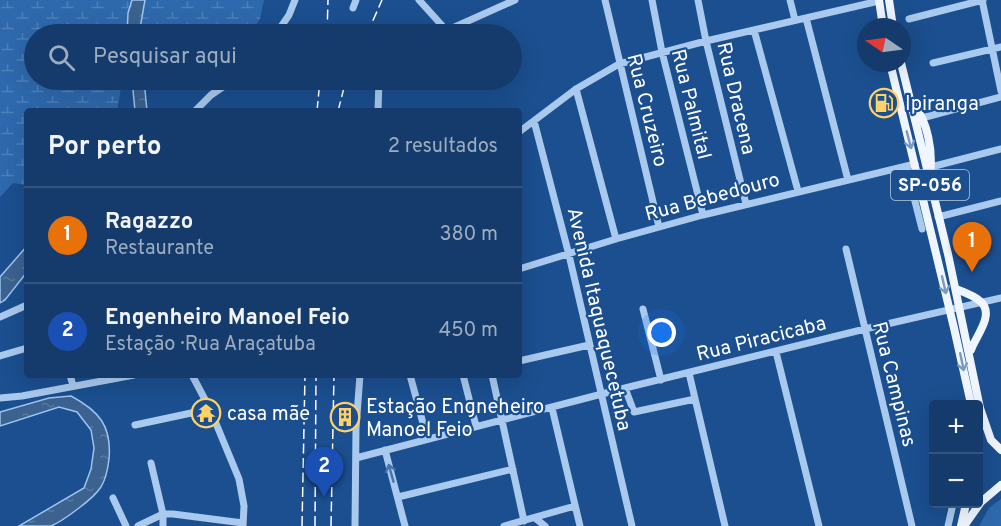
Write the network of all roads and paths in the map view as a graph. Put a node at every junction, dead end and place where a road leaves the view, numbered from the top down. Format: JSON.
{"nodes":[{"id":1,"x":296,"y":0,"type":"edge"},
{"id":2,"x":356,"y":0,"type":"edge"},
{"id":3,"x":419,"y":0,"type":"edge"},
{"id":4,"x":515,"y":0,"type":"edge"},
{"id":5,"x":605,"y":0,"type":"edge"},
{"id":6,"x":652,"y":0,"type":"edge"},
{"id":7,"x":698,"y":0,"type":"edge"},
{"id":8,"x":790,"y":0,"type":"edge"},
{"id":9,"x":890,"y":0,"type":"edge"},
{"id":10,"x":983,"y":0,"type":"edge"},
{"id":11,"x":879,"y":1,"type":"edge"},
{"id":12,"x":353,"y":8,"type":"dead end"},
{"id":13,"x":806,"y":18,"type":"junction"},
{"id":14,"x":882,"y":18,"type":"edge"},
{"id":15,"x":892,"y":18,"type":"edge"},
{"id":16,"x":911,"y":18,"type":"edge"},
{"id":17,"x":795,"y":20,"type":"junction"},
{"id":18,"x":283,"y":24,"type":"edge"},
{"id":19,"x":436,"y":24,"type":"edge"},
{"id":20,"x":463,"y":24,"type":"edge"},
{"id":21,"x":754,"y":30,"type":"junction"},
{"id":22,"x":706,"y":41,"type":"junction"},
{"id":23,"x":1001,"y":47,"type":"edge"},
{"id":24,"x":992,"y":50,"type":"junction"},
{"id":25,"x":662,"y":52,"type":"junction"},
{"id":26,"x":933,"y":63,"type":"dead end"},
{"id":27,"x":619,"y":64,"type":"junction"},
{"id":28,"x":892,"y":72,"type":"edge"},
{"id":29,"x":903,"y":72,"type":"edge"},
{"id":30,"x":576,"y":89,"type":"junction"},
{"id":31,"x":218,"y":90,"type":"edge"},
{"id":32,"x":379,"y":90,"type":"edge"},
{"id":33,"x":1001,"y":91,"type":"edge"},
{"id":34,"x":1001,"y":97,"type":"edge"},
{"id":35,"x":910,"y":100,"type":"junction"},
{"id":36,"x":198,"y":108,"type":"edge"},
{"id":37,"x":378,"y":108,"type":"edge"},
{"id":38,"x":922,"y":118,"type":"junction"},
{"id":39,"x":534,"y":121,"type":"junction"},
{"id":40,"x":522,"y":130,"type":"edge"},
{"id":41,"x":1001,"y":149,"type":"edge"},
{"id":42,"x":911,"y":165,"type":"junction"},
{"id":43,"x":931,"y":167,"type":"junction"},
{"id":44,"x":848,"y":180,"type":"junction"},
{"id":45,"x":929,"y":181,"type":"junction"},
{"id":46,"x":798,"y":191,"type":"junction"},
{"id":47,"x":1001,"y":201,"type":"edge"},
{"id":48,"x":746,"y":204,"type":"junction"},
{"id":49,"x":703,"y":215,"type":"junction"},
{"id":50,"x":938,"y":217,"type":"junction"},
{"id":51,"x":659,"y":227,"type":"junction"},
{"id":52,"x":922,"y":229,"type":"dead end"},
{"id":53,"x":616,"y":239,"type":"junction"},
{"id":54,"x":846,"y":249,"type":"dead end"},
{"id":55,"x":568,"y":255,"type":"junction"},
{"id":56,"x":522,"y":268,"type":"edge"},
{"id":57,"x":956,"y":289,"type":"junction"},
{"id":58,"x":1001,"y":298,"type":"edge"},
{"id":59,"x":982,"y":302,"type":"junction"},
{"id":60,"x":24,"y":306,"type":"edge"},
{"id":61,"x":960,"y":308,"type":"junction"},
{"id":62,"x":643,"y":309,"type":"dead end"},
{"id":63,"x":950,"y":310,"type":"junction"},
{"id":64,"x":0,"y":317,"type":"edge"},
{"id":65,"x":865,"y":329,"type":"junction"},
{"id":66,"x":589,"y":345,"type":"junction"},
{"id":67,"x":24,"y":349,"type":"edge"},
{"id":68,"x":776,"y":352,"type":"junction"},
{"id":69,"x":970,"y":354,"type":"junction"},
{"id":70,"x":0,"y":356,"type":"edge"},
{"id":71,"x":522,"y":360,"type":"edge"},
{"id":72,"x":689,"y":373,"type":"junction"},
{"id":73,"x":70,"y":378,"type":"edge"},
{"id":74,"x":117,"y":378,"type":"edge"},
{"id":75,"x":194,"y":378,"type":"edge"},
{"id":76,"x":360,"y":378,"type":"edge"},
{"id":77,"x":411,"y":378,"type":"edge"},
{"id":78,"x":464,"y":378,"type":"edge"},
{"id":79,"x":493,"y":378,"type":"edge"},
{"id":80,"x":661,"y":380,"type":"junction"},
{"id":81,"x":73,"y":386,"type":"junction"},
{"id":82,"x":625,"y":388,"type":"junction"},
{"id":83,"x":601,"y":396,"type":"junction"},
{"id":84,"x":0,"y":398,"type":"edge"},
{"id":85,"x":695,"y":399,"type":"junction"},
{"id":86,"x":970,"y":400,"type":"edge"},
{"id":87,"x":552,"y":408,"type":"junction"},
{"id":88,"x":210,"y":409,"type":"junction"},
{"id":89,"x":502,"y":419,"type":"junction"},
{"id":90,"x":135,"y":426,"type":"dead end"},
{"id":91,"x":476,"y":426,"type":"junction"},
{"id":92,"x":427,"y":438,"type":"junction"},
{"id":93,"x":385,"y":450,"type":"junction"},
{"id":94,"x":1001,"y":450,"type":"edge"},
{"id":95,"x":356,"y":458,"type":"junction"},
{"id":96,"x":151,"y":463,"type":"dead end"},
{"id":97,"x":513,"y":469,"type":"junction"},
{"id":98,"x":1001,"y":485,"type":"edge"},
{"id":99,"x":398,"y":497,"type":"junction"},
{"id":100,"x":113,"y":498,"type":"dead end"},
{"id":101,"x":575,"y":507,"type":"junction"},
{"id":102,"x":952,"y":508,"type":"edge"},
{"id":103,"x":965,"y":508,"type":"edge"},
{"id":104,"x":163,"y":514,"type":"junction"},
{"id":105,"x":188,"y":515,"type":"junction"},
{"id":106,"x":535,"y":518,"type":"junction"},
{"id":107,"x":525,"y":521,"type":"junction"},
{"id":108,"x":243,"y":525,"type":"edge"},
{"id":109,"x":948,"y":525,"type":"edge"},
{"id":110,"x":126,"y":526,"type":"edge"},
{"id":111,"x":138,"y":526,"type":"edge"},
{"id":112,"x":163,"y":526,"type":"edge"},
{"id":113,"x":188,"y":526,"type":"edge"},
{"id":114,"x":355,"y":526,"type":"edge"},
{"id":115,"x":405,"y":526,"type":"edge"},
{"id":116,"x":504,"y":526,"type":"edge"},
{"id":117,"x":545,"y":526,"type":"edge"},
{"id":118,"x":580,"y":526,"type":"edge"},
{"id":119,"x":632,"y":526,"type":"edge"},
{"id":120,"x":724,"y":526,"type":"edge"},
{"id":121,"x":819,"y":526,"type":"edge"},
{"id":122,"x":912,"y":526,"type":"edge"},
{"id":123,"x":938,"y":526,"type":"edge"},
{"id":124,"x":963,"y":526,"type":"edge"}],
"edges":[{"from":1,"to":18,"type":"street"},
{"from":2,"to":12,"type":"street"},
{"from":3,"to":19,"type":"street"},
{"from":4,"to":20,"type":"street"},
{"from":5,"to":27,"type":"street","name":"Rua Cruzeiro"},
{"from":6,"to":25,"type":"street","name":"Rua Palmital"},
{"from":7,"to":22,"type":"street","name":"Rua Dracena"},
{"from":8,"to":17,"type":"street"},
{"from":9,"to":15,"type":"main road"},
{"from":10,"to":16,"type":"street"},
{"from":10,"to":24,"type":"street"},
{"from":11,"to":13,"type":"street"},
{"from":11,"to":14,"type":"main road"},
{"from":13,"to":17,"type":"street"},
{"from":13,"to":44,"type":"street"},
{"from":17,"to":21,"type":"street"},
{"from":21,"to":22,"type":"street"},
{"from":21,"to":46,"type":"street"},
{"from":22,"to":25,"type":"street"},
{"from":22,"to":48,"type":"street","name":"Rua Dracena"},
{"from":23,"to":24,"type":"street"},
{"from":24,"to":26,"type":"street"},
{"from":24,"to":33,"type":"street"},
{"from":25,"to":27,"type":"street"},
{"from":25,"to":49,"type":"street","name":"Rua Palmital"},
{"from":27,"to":30,"type":"street"},
{"from":27,"to":51,"type":"street","name":"Rua Cruzeiro"},
{"from":28,"to":42,"type":"main road","number":"SP-056","one_way":true},
{"from":29,"to":35,"type":"main road","number":"SP-056"},
{"from":30,"to":39,"type":"street"},
{"from":30,"to":53,"type":"street"},
{"from":31,"to":36,"type":"street"},
{"from":32,"to":37,"type":"street"},
{"from":34,"to":38,"type":"street"},
{"from":35,"to":38,"type":"main road"},
{"from":35,"to":45,"type":"main road","number":"SP-056"},
{"from":38,"to":43,"type":"main road"},
{"from":39,"to":40,"type":"street"},
{"from":39,"to":55,"type":"street","name":"Avenida Itaquaquecetuba"},
{"from":41,"to":43,"type":"street"},
{"from":42,"to":44,"type":"street","name":"Rua Bebedouro"},
{"from":42,"to":52,"type":"street"},
{"from":42,"to":63,"type":"main road","number":"SP-056","one_way":true},
{"from":43,"to":45,"type":"main road"},
{"from":44,"to":46,"type":"street","name":"Rua Bebedouro"},
{"from":45,"to":50,"type":"main road","number":"SP-056"},
{"from":46,"to":48,"type":"street","name":"Rua Bebedouro"},
{"from":47,"to":50,"type":"street"},
{"from":48,"to":49,"type":"street","name":"Rua Bebedouro"},
{"from":49,"to":51,"type":"street","name":"Rua Bebedouro"},
{"from":50,"to":57,"type":"main road","number":"SP-056"},
{"from":51,"to":53,"type":"street","name":"Rua Bebedouro"},
{"from":53,"to":55,"type":"street","name":"Rua Bebedouro"},
{"from":54,"to":65,"type":"street","name":"Rua Campinas"},
{"from":55,"to":56,"type":"street","name":"Rua Bebedouro"},
{"from":55,"to":66,"type":"street","name":"Avenida Itaquaquecetuba"},
{"from":57,"to":59,"type":"main road"},
{"from":57,"to":61,"type":"main road","number":"SP-056"},
{"from":58,"to":59,"type":"street","name":"Rua Piracicaba"},
{"from":59,"to":61,"type":"street","name":"Rua Piracicaba"},
{"from":59,"to":69,"type":"main road"},
{"from":60,"to":64,"type":"street"},
{"from":61,"to":63,"type":"street","name":"Rua Piracicaba"},
{"from":61,"to":69,"type":"main road","number":"SP-056"},
{"from":62,"to":80,"type":"street"},
{"from":63,"to":65,"type":"street","name":"Rua Piracicaba"},
{"from":63,"to":86,"type":"main road","number":"SP-056","one_way":true},
{"from":65,"to":68,"type":"street","name":"Rua Piracicaba"},
{"from":65,"to":122,"type":"street","name":"Rua Campinas"},
{"from":66,"to":71,"type":"street"},
{"from":66,"to":83,"type":"street","name":"Avenida Itaquaquecetuba"},
{"from":67,"to":70,"type":"street"},
{"from":68,"to":72,"type":"street","name":"Rua Piracicaba"},
{"from":68,"to":121,"type":"street"},
{"from":69,"to":94,"type":"main road","number":"SP-056"},
{"from":72,"to":80,"type":"street","name":"Rua Piracicaba"},
{"from":72,"to":85,"type":"street"},
{"from":73,"to":81,"type":"street"},
{"from":74,"to":81,"type":"street"},
{"from":75,"to":88,"type":"street"},
{"from":76,"to":95,"type":"street"},
{"from":77,"to":92,"type":"street"},
{"from":78,"to":91,"type":"street"},
{"from":79,"to":89,"type":"street"},
{"from":80,"to":82,"type":"street","name":"Rua Piracicaba"},
{"from":81,"to":84,"type":"street"},
{"from":82,"to":83,"type":"street","name":"Rua Piracicaba"},
{"from":82,"to":85,"type":"street"},
{"from":83,"to":87,"type":"street","name":"Rua Piracicaba"},
{"from":83,"to":119,"type":"street","name":"Avenida Itaquaquecetuba"},
{"from":85,"to":120,"type":"street"},
{"from":87,"to":89,"type":"street","name":"Rua Piracicaba"},
{"from":87,"to":101,"type":"street"},
{"from":88,"to":90,"type":"street"},
{"from":88,"to":108,"type":"street"},
{"from":89,"to":91,"type":"street","name":"Rua Piracicaba"},
{"from":89,"to":97,"type":"street"},
{"from":91,"to":92,"type":"street","name":"Rua Piracicaba"},
{"from":92,"to":93,"type":"street","name":"Rua Piracicaba"},
{"from":93,"to":95,"type":"street","name":"Rua Piracicaba"},
{"from":99,"to":93,"type":"street","one_way":true},
{"from":95,"to":114,"type":"street"},
{"from":96,"to":104,"type":"street"},
{"from":97,"to":99,"type":"street"},
{"from":97,"to":107,"type":"street"},
{"from":98,"to":124,"type":"main road"},
{"from":99,"to":115,"type":"street"},
{"from":100,"to":110,"type":"street"},
{"from":101,"to":106,"type":"street"},
{"from":101,"to":118,"type":"street"},
{"from":102,"to":109,"type":"street"},
{"from":103,"to":124,"type":"main road"},
{"from":104,"to":105,"type":"street"},
{"from":104,"to":111,"type":"street"},
{"from":104,"to":112,"type":"street"},
{"from":105,"to":108,"type":"street"},
{"from":105,"to":113,"type":"street"},
{"from":106,"to":107,"type":"street"},
{"from":106,"to":117,"type":"street"},
{"from":107,"to":116,"type":"street"},
{"from":109,"to":123,"type":"street"}]}
